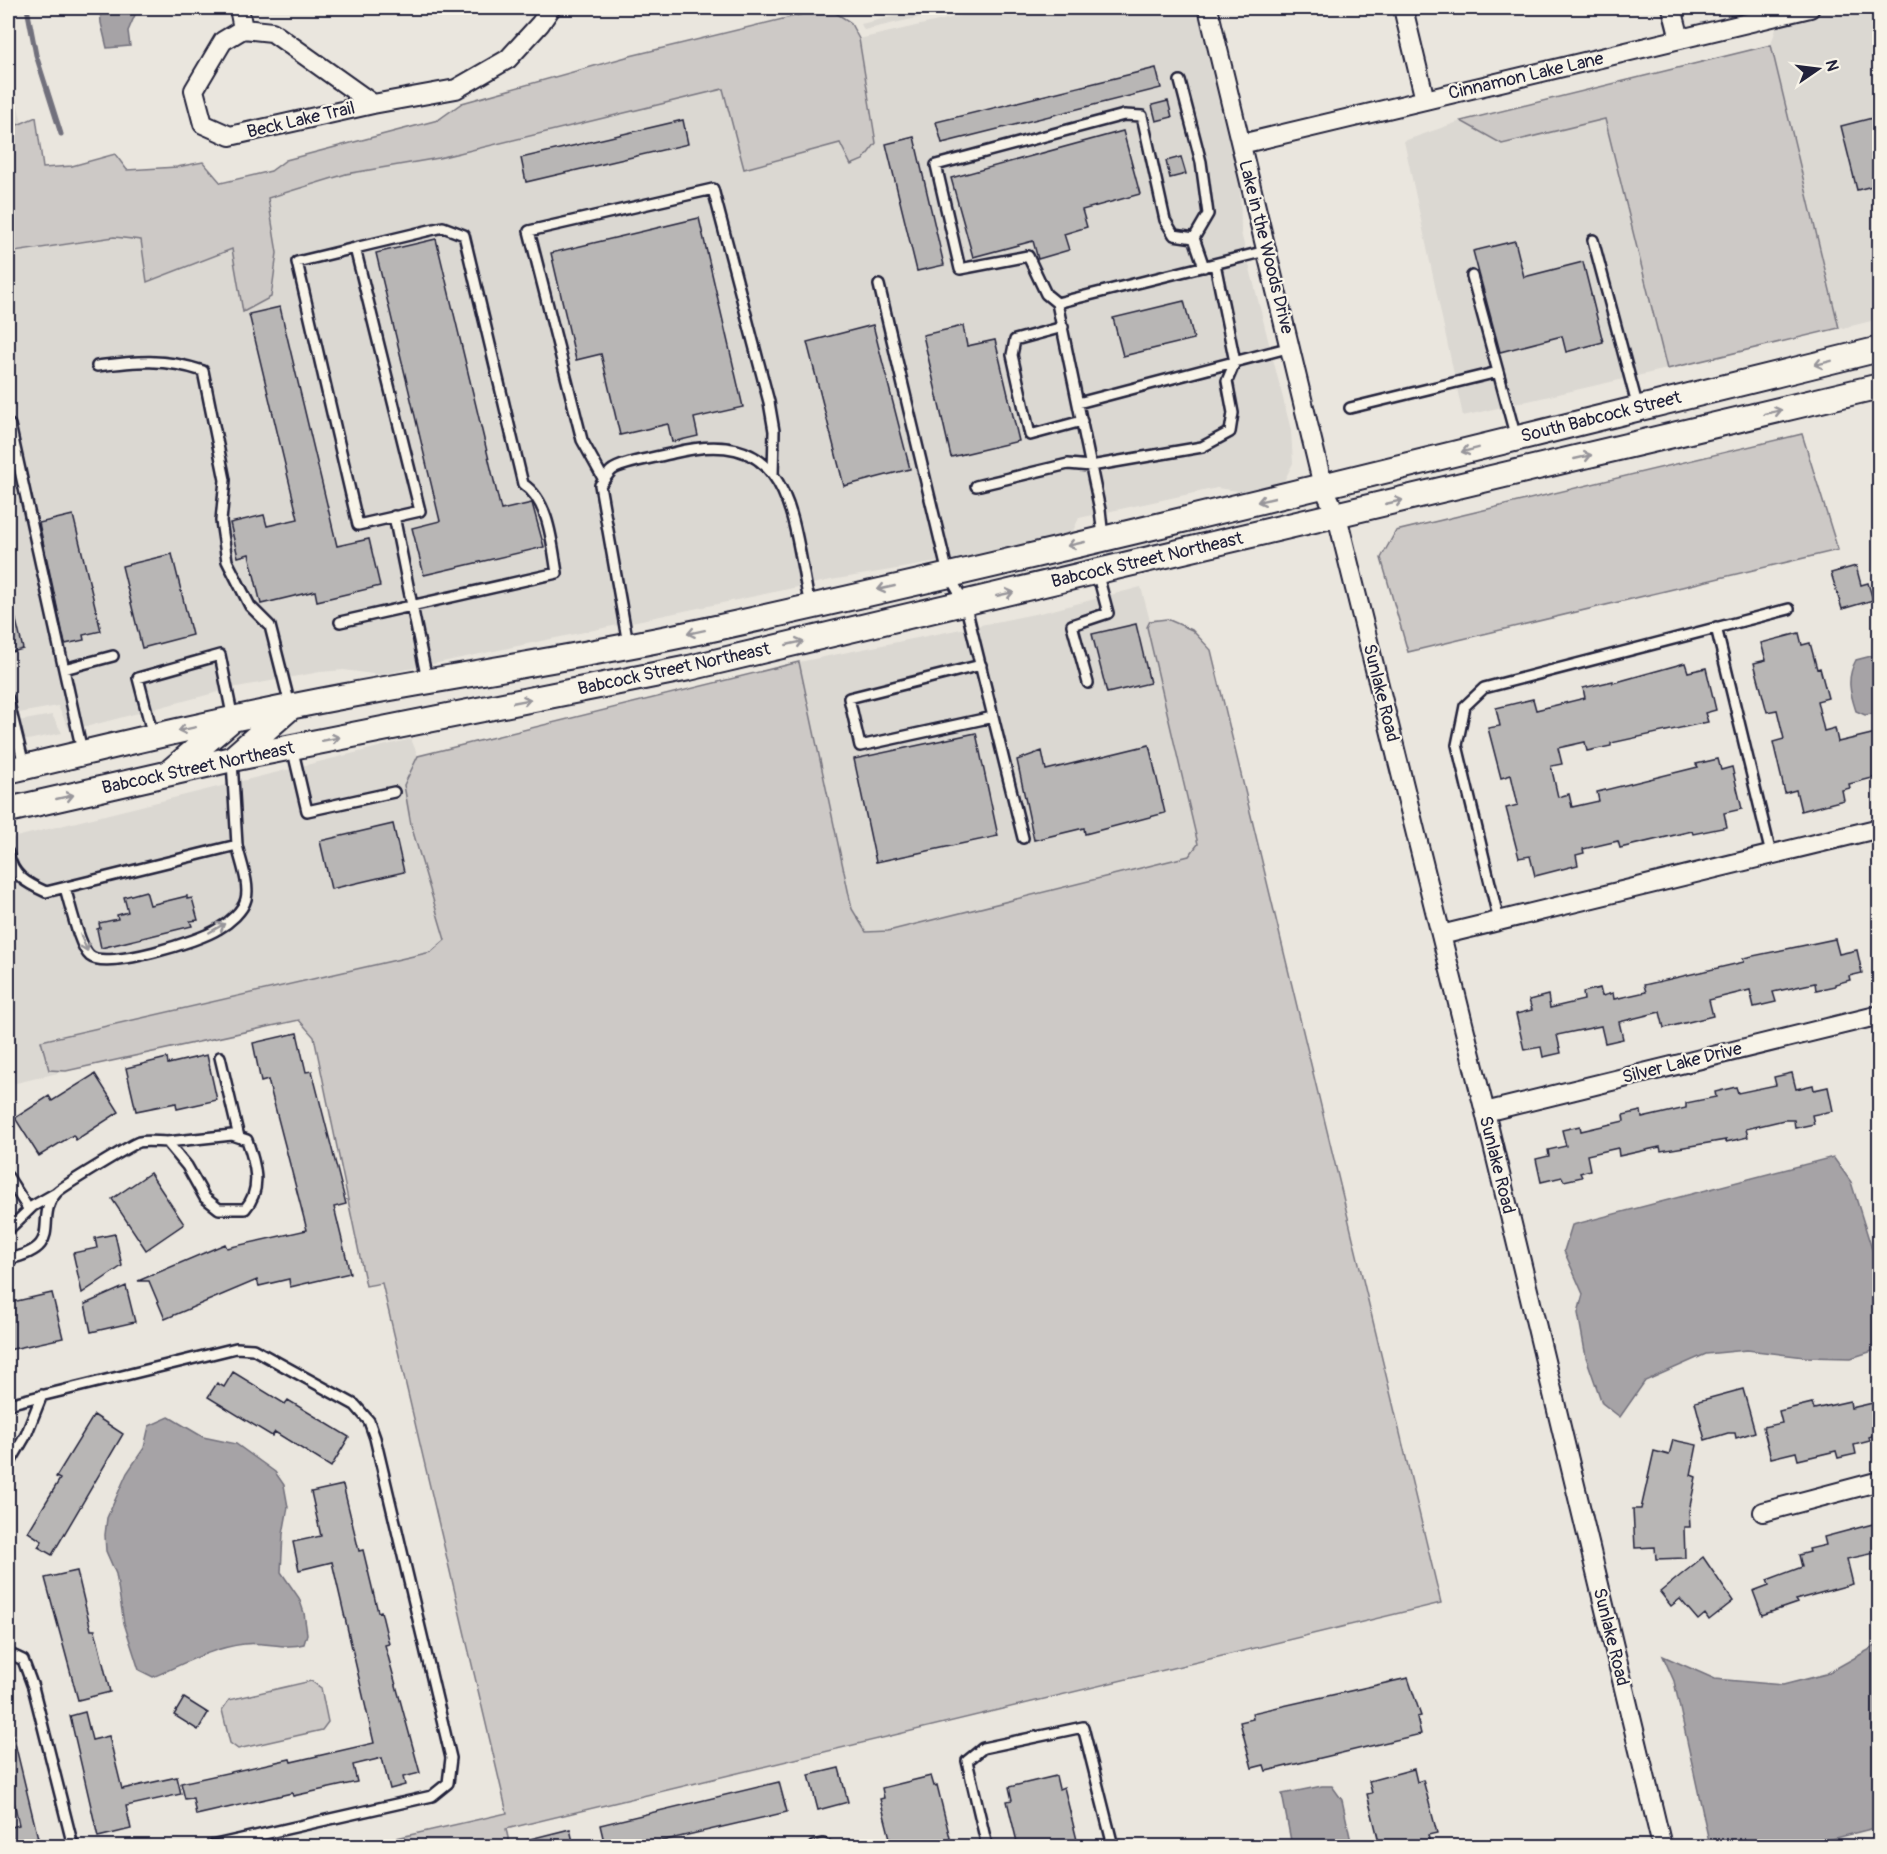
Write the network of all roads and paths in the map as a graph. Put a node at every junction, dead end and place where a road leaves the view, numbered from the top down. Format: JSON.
{"nodes":[{"id":1,"x":239,"y":8,"type":"edge"},
{"id":2,"x":551,"y":8,"type":"edge"},
{"id":3,"x":1208,"y":8,"type":"edge"},
{"id":4,"x":1403,"y":8,"type":"edge"},
{"id":5,"x":1672,"y":8,"type":"edge"},
{"id":6,"x":1810,"y":8,"type":"edge"},
{"id":7,"x":243,"y":29,"type":"junction"},
{"id":8,"x":1680,"y":39,"type":"junction"},
{"id":9,"x":1180,"y":81,"type":"dead end"},
{"id":10,"x":1425,"y":100,"type":"junction"},
{"id":11,"x":373,"y":104,"type":"junction"},
{"id":12,"x":1240,"y":144,"type":"junction"},
{"id":13,"x":1194,"y":238,"type":"junction"},
{"id":14,"x":1593,"y":240,"type":"dead end"},
{"id":15,"x":355,"y":248,"type":"junction"},
{"id":16,"x":1266,"y":251,"type":"junction"},
{"id":17,"x":1215,"y":264,"type":"junction"},
{"id":18,"x":1204,"y":267,"type":"junction"},
{"id":19,"x":1472,"y":276,"type":"dead end"},
{"id":20,"x":879,"y":285,"type":"dead end"},
{"id":21,"x":1058,"y":303,"type":"junction"},
{"id":22,"x":1063,"y":327,"type":"junction"},
{"id":23,"x":1291,"y":347,"type":"junction"},
{"id":24,"x":1880,"y":349,"type":"edge"},
{"id":25,"x":1236,"y":362,"type":"junction"},
{"id":26,"x":97,"y":366,"type":"dead end"},
{"id":27,"x":1880,"y":371,"type":"edge"},
{"id":28,"x":1498,"y":372,"type":"junction"},
{"id":29,"x":1880,"y":387,"type":"edge"},
{"id":30,"x":1828,"y":399,"type":"junction"},
{"id":31,"x":1078,"y":403,"type":"junction"},
{"id":32,"x":1350,"y":408,"type":"dead end"},
{"id":33,"x":1638,"y":408,"type":"junction"},
{"id":34,"x":1082,"y":421,"type":"junction"},
{"id":35,"x":10,"y":425,"type":"dead end"},
{"id":36,"x":1516,"y":438,"type":"junction"},
{"id":37,"x":1091,"y":466,"type":"junction"},
{"id":38,"x":773,"y":475,"type":"junction"},
{"id":39,"x":604,"y":480,"type":"junction"},
{"id":40,"x":976,"y":486,"type":"dead end"},
{"id":41,"x":1323,"y":486,"type":"junction"},
{"id":42,"x":394,"y":516,"type":"junction"},
{"id":43,"x":1337,"y":516,"type":"junction"},
{"id":44,"x":1103,"y":537,"type":"junction"},
{"id":45,"x":1097,"y":572,"type":"junction"},
{"id":46,"x":948,"y":574,"type":"junction"},
{"id":47,"x":965,"y":603,"type":"junction"},
{"id":48,"x":411,"y":605,"type":"junction"},
{"id":49,"x":810,"y":606,"type":"junction"},
{"id":50,"x":1789,"y":609,"type":"dead end"},
{"id":51,"x":340,"y":622,"type":"dead end"},
{"id":52,"x":1716,"y":627,"type":"junction"},
{"id":53,"x":629,"y":647,"type":"junction"},
{"id":54,"x":113,"y":656,"type":"dead end"},
{"id":55,"x":981,"y":665,"type":"junction"},
{"id":56,"x":64,"y":669,"type":"junction"},
{"id":57,"x":428,"y":682,"type":"junction"},
{"id":58,"x":1088,"y":683,"type":"dead end"},
{"id":59,"x":8,"y":699,"type":"edge"},
{"id":60,"x":291,"y":707,"type":"junction"},
{"id":61,"x":993,"y":717,"type":"junction"},
{"id":62,"x":233,"y":719,"type":"junction"},
{"id":63,"x":153,"y":736,"type":"junction"},
{"id":64,"x":292,"y":747,"type":"junction"},
{"id":65,"x":83,"y":753,"type":"junction"},
{"id":66,"x":232,"y":759,"type":"junction"},
{"id":67,"x":16,"y":769,"type":"edge"},
{"id":68,"x":167,"y":774,"type":"junction"},
{"id":69,"x":394,"y":792,"type":"dead end"},
{"id":70,"x":8,"y":810,"type":"edge"},
{"id":71,"x":1880,"y":828,"type":"edge"},
{"id":72,"x":1023,"y":838,"type":"dead end"},
{"id":73,"x":237,"y":844,"type":"junction"},
{"id":74,"x":8,"y":853,"type":"edge"},
{"id":75,"x":1771,"y":854,"type":"junction"},
{"id":76,"x":65,"y":888,"type":"junction"},
{"id":77,"x":1499,"y":921,"type":"junction"},
{"id":78,"x":1441,"y":935,"type":"junction"},
{"id":79,"x":1880,"y":1015,"type":"edge"},
{"id":80,"x":8,"y":1033,"type":"edge"},
{"id":81,"x":8,"y":1038,"type":"edge"},
{"id":82,"x":220,"y":1057,"type":"dead end"},
{"id":83,"x":1485,"y":1112,"type":"junction"},
{"id":84,"x":239,"y":1137,"type":"junction"},
{"id":85,"x":166,"y":1142,"type":"junction"},
{"id":86,"x":8,"y":1177,"type":"edge"},
{"id":87,"x":56,"y":1193,"type":"junction"},
{"id":88,"x":29,"y":1210,"type":"junction"},
{"id":89,"x":8,"y":1230,"type":"edge"},
{"id":90,"x":8,"y":1260,"type":"edge"},
{"id":91,"x":42,"y":1395,"type":"junction"},
{"id":92,"x":8,"y":1404,"type":"edge"},
{"id":93,"x":8,"y":1466,"type":"edge"},
{"id":94,"x":1880,"y":1481,"type":"edge"},
{"id":95,"x":1763,"y":1512,"type":"dead end"},
{"id":96,"x":8,"y":1653,"type":"edge"},
{"id":97,"x":73,"y":1846,"type":"edge"},
{"id":98,"x":211,"y":1846,"type":"edge"},
{"id":99,"x":814,"y":1846,"type":"edge"},
{"id":100,"x":828,"y":1846,"type":"edge"},
{"id":101,"x":987,"y":1846,"type":"edge"},
{"id":102,"x":1113,"y":1846,"type":"edge"},
{"id":103,"x":1662,"y":1846,"type":"edge"}],
"edges":[{"from":1,"to":7,"type":"street"},
{"from":2,"to":11,"type":"street","name":"Beck Lake Trail"},
{"from":3,"to":12,"type":"street","name":"Lake in the Woods Drive"},
{"from":4,"to":10,"type":"street"},
{"from":5,"to":8,"type":"street"},
{"from":6,"to":8,"type":"street","name":"Cinnamon Lake Lane"},
{"from":7,"to":11,"type":"street","name":"Beck Lake Trail"},
{"from":7,"to":11,"type":"street","name":"Beck Lake Trail"},
{"from":8,"to":10,"type":"street","name":"Cinnamon Lake Lane"},
{"from":9,"to":13,"type":"lane"},
{"from":10,"to":12,"type":"street","name":"Cinnamon Lake Lane"},
{"from":12,"to":16,"type":"street","name":"Lake in the Woods Drive"},
{"from":13,"to":18,"type":"lane"},
{"from":13,"to":21,"type":"lane"},
{"from":14,"to":33,"type":"lane"},
{"from":15,"to":42,"type":"lane"},
{"from":15,"to":42,"type":"lane"},
{"from":15,"to":48,"type":"lane"},
{"from":16,"to":17,"type":"lane"},
{"from":16,"to":23,"type":"street","name":"Lake in the Woods Drive"},
{"from":17,"to":18,"type":"lane"},
{"from":17,"to":25,"type":"lane"},
{"from":18,"to":21,"type":"lane"},
{"from":19,"to":28,"type":"lane"},
{"from":20,"to":46,"type":"lane"},
{"from":21,"to":22,"type":"lane"},
{"from":22,"to":31,"type":"lane"},
{"from":22,"to":34,"type":"lane"},
{"from":23,"to":25,"type":"lane"},
{"from":23,"to":41,"type":"street","name":"Lake in the Woods Drive"},
{"from":24,"to":33,"type":"main road","name":"South Babcock Street","one_way":true},
{"from":25,"to":31,"type":"lane"},
{"from":25,"to":37,"type":"lane"},
{"from":26,"to":60,"type":"lane"},
{"from":27,"to":30,"type":"main road"},
{"from":28,"to":32,"type":"lane"},
{"from":28,"to":36,"type":"lane"},
{"from":29,"to":30,"type":"main road","name":"South Babcock Street"},
{"from":43,"to":30,"type":"main road","name":"South Babcock Street","one_way":true},
{"from":31,"to":34,"type":"lane"},
{"from":33,"to":36,"type":"main road","name":"South Babcock Street"},
{"from":34,"to":37,"type":"lane"},
{"from":35,"to":56,"type":"lane"},
{"from":36,"to":41,"type":"main road","name":"South Babcock Street","one_way":true},
{"from":37,"to":40,"type":"lane"},
{"from":37,"to":44,"type":"lane"},
{"from":38,"to":39,"type":"lane"},
{"from":38,"to":39,"type":"lane"},
{"from":38,"to":49,"type":"lane"},
{"from":39,"to":53,"type":"lane"},
{"from":41,"to":43,"type":"street","name":"Sunlake Road"},
{"from":41,"to":44,"type":"main road","name":"Babcock Street Northeast","one_way":true},
{"from":42,"to":48,"type":"lane"},
{"from":43,"to":45,"type":"main road","name":"Babcock Street Northeast"},
{"from":43,"to":78,"type":"street","name":"Sunlake Road"},
{"from":44,"to":46,"type":"main road","name":"Babcock Street Northeast","one_way":true},
{"from":47,"to":45,"type":"main road","name":"Babcock Street Northeast","one_way":true},
{"from":45,"to":58,"type":"lane"},
{"from":46,"to":47,"type":"lane"},
{"from":46,"to":49,"type":"main road","name":"Babcock Street Northeast","one_way":true},
{"from":47,"to":55,"type":"lane"},
{"from":64,"to":47,"type":"main road","name":"Babcock Street Northeast","one_way":true},
{"from":48,"to":51,"type":"lane"},
{"from":48,"to":57,"type":"lane"},
{"from":49,"to":53,"type":"main road","name":"Babcock Street Northeast","one_way":true},
{"from":50,"to":52,"type":"lane"},
{"from":52,"to":75,"type":"lane"},
{"from":52,"to":77,"type":"lane"},
{"from":53,"to":57,"type":"main road","name":"Babcock Street Northeast"},
{"from":54,"to":56,"type":"lane"},
{"from":55,"to":61,"type":"lane"},
{"from":55,"to":61,"type":"lane"},
{"from":56,"to":65,"type":"lane"},
{"from":57,"to":60,"type":"main road","name":"Babcock Street Northeast"},
{"from":59,"to":67,"type":"lane"},
{"from":60,"to":62,"type":"main road","name":"Babcock Street Northeast"},
{"from":60,"to":66,"type":"main road"},
{"from":61,"to":72,"type":"lane"},
{"from":62,"to":63,"type":"main road","name":"Babcock Street Northeast","one_way":true},
{"from":62,"to":63,"type":"lane"},
{"from":62,"to":68,"type":"main road"},
{"from":63,"to":65,"type":"main road","name":"Babcock Street Northeast"},
{"from":64,"to":66,"type":"main road","name":"Babcock Street Northeast"},
{"from":64,"to":69,"type":"lane"},
{"from":65,"to":67,"type":"main road","name":"Babcock Street Northeast"},
{"from":66,"to":68,"type":"main road","name":"Babcock Street Northeast"},
{"from":66,"to":73,"type":"lane"},
{"from":70,"to":68,"type":"main road","name":"Babcock Street Northeast","one_way":true},
{"from":71,"to":75,"type":"street"},
{"from":73,"to":76,"type":"lane"},
{"from":76,"to":73,"type":"lane","one_way":true},
{"from":74,"to":76,"type":"lane"},
{"from":75,"to":77,"type":"street"},
{"from":77,"to":78,"type":"street"},
{"from":78,"to":83,"type":"street","name":"Sunlake Road"},
{"from":79,"to":83,"type":"street","name":"Silver Lake Drive"},
{"from":80,"to":81,"type":"lane"},
{"from":82,"to":84,"type":"lane"},
{"from":83,"to":103,"type":"street","name":"Sunlake Road"},
{"from":84,"to":85,"type":"lane"},
{"from":84,"to":85,"type":"lane"},
{"from":85,"to":87,"type":"lane"},
{"from":86,"to":88,"type":"lane"},
{"from":87,"to":88,"type":"lane"},
{"from":87,"to":90,"type":"lane"},
{"from":88,"to":89,"type":"lane"},
{"from":91,"to":92,"type":"lane"},
{"from":91,"to":93,"type":"lane"},
{"from":91,"to":98,"type":"lane"},
{"from":94,"to":95,"type":"street"},
{"from":96,"to":97,"type":"lane"},
{"from":99,"to":100,"type":"lane"},
{"from":101,"to":102,"type":"lane"}]}
